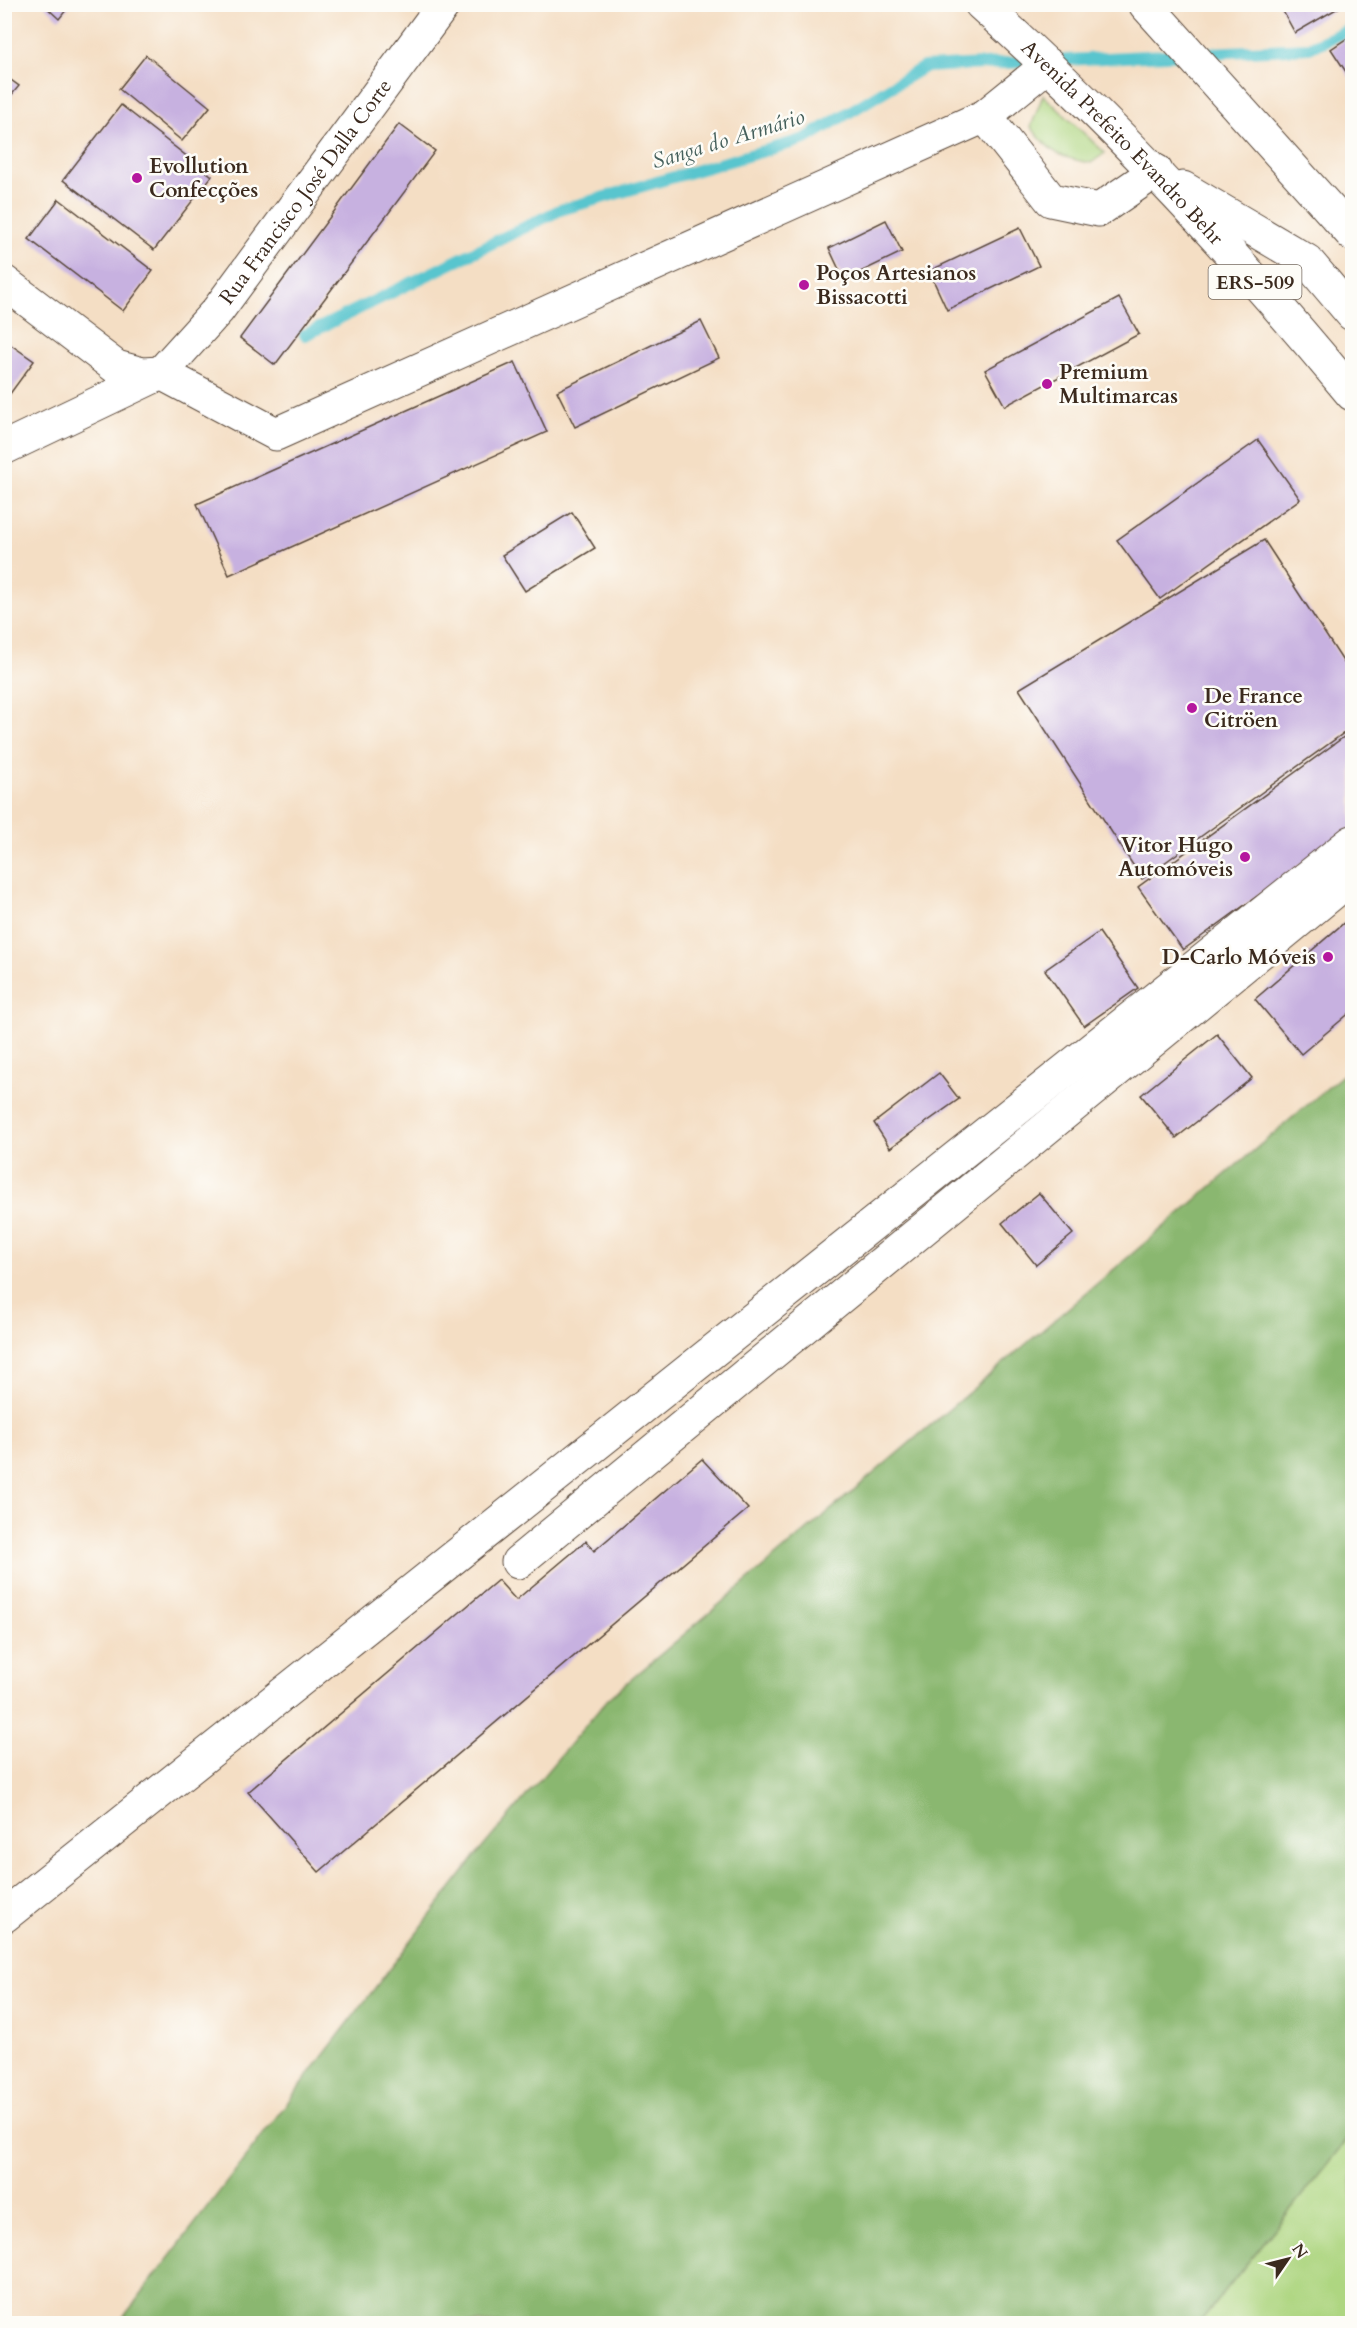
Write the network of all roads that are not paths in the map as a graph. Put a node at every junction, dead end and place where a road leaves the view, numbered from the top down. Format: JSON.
{"nodes":[{"id":1,"x":444,"y":4,"type":"edge"},
{"id":2,"x":981,"y":4,"type":"edge"},
{"id":3,"x":1145,"y":4,"type":"edge"},
{"id":4,"x":1048,"y":65,"type":"junction"},
{"id":5,"x":985,"y":116,"type":"junction"},
{"id":6,"x":1156,"y":171,"type":"junction"},
{"id":7,"x":1353,"y":234,"type":"edge"},
{"id":8,"x":4,"y":282,"type":"edge"},
{"id":9,"x":1353,"y":314,"type":"edge"},
{"id":10,"x":161,"y":373,"type":"junction"},
{"id":11,"x":1353,"y":394,"type":"edge"},
{"id":12,"x":4,"y":448,"type":"edge"},
{"id":13,"x":1353,"y":842,"type":"edge"},
{"id":14,"x":1353,"y":877,"type":"edge"},
{"id":15,"x":518,"y":1562,"type":"dead end"},
{"id":16,"x":4,"y":1916,"type":"edge"}],
"edges":[{"from":1,"to":10,"type":"main road","name":"Rua Francisco José Dalla Corte"},
{"from":2,"to":4,"type":"main road","name":"Avenida Prefeito Evandro Behr","number":"ERS-509"},
{"from":3,"to":7,"type":"main road"},
{"from":4,"to":5,"type":"main road"},
{"from":4,"to":6,"type":"main road","name":"Avenida Prefeito Evandro Behr","number":"ERS-509"},
{"from":5,"to":6,"type":"main road"},
{"from":5,"to":10,"type":"main road"},
{"from":6,"to":9,"type":"main road"},
{"from":6,"to":11,"type":"main road","name":"Avenida Prefeito Evandro Behr","number":"ERS-509"},
{"from":8,"to":10,"type":"main road"},
{"from":10,"to":12,"type":"main road"},
{"from":13,"to":16,"type":"main road"},
{"from":14,"to":15,"type":"main road"}]}
